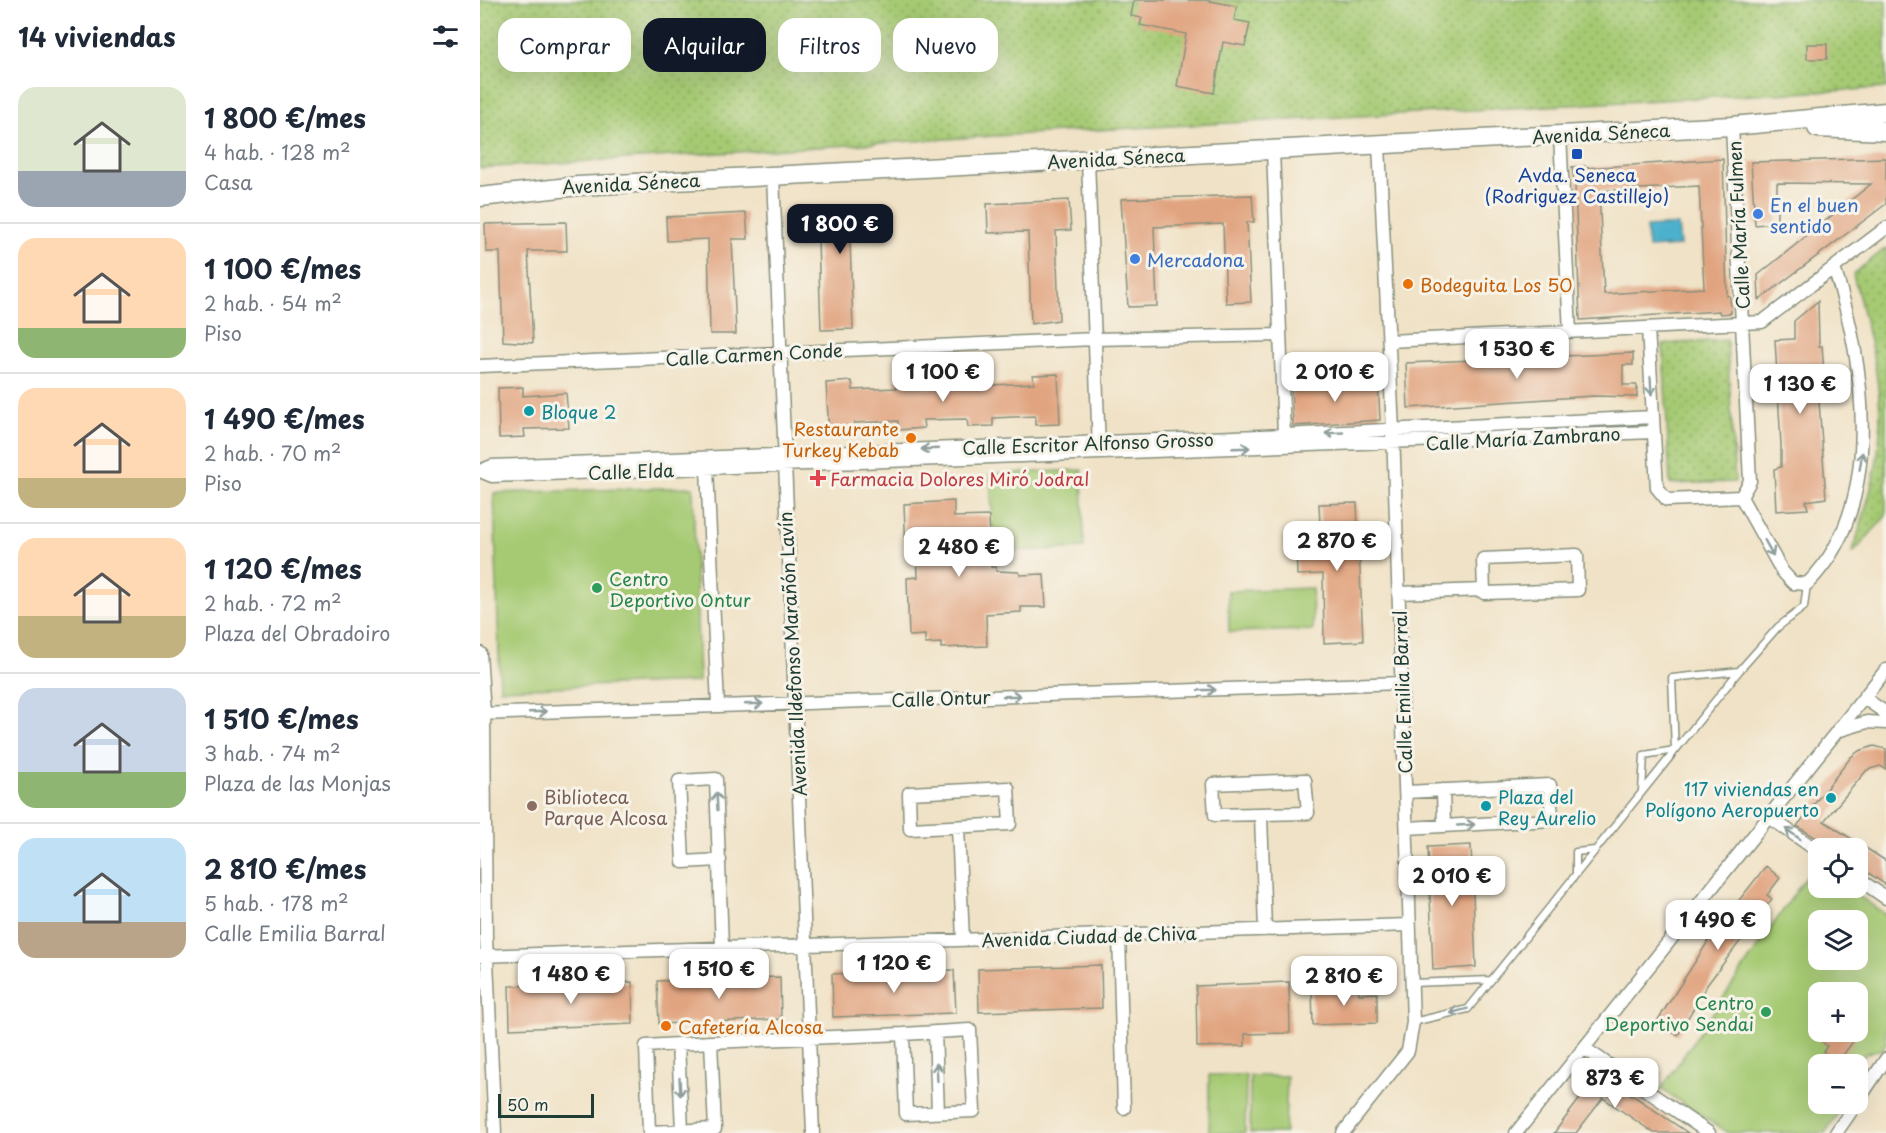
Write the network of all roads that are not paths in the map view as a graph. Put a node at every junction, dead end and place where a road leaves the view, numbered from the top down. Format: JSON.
{"nodes":[{"id":1,"x":1886,"y":112,"type":"edge"},
{"id":2,"x":1753,"y":124,"type":"junction"},
{"id":3,"x":1732,"y":126,"type":"junction"},
{"id":4,"x":1886,"y":131,"type":"edge"},
{"id":5,"x":1560,"y":135,"type":"junction"},
{"id":6,"x":1379,"y":145,"type":"junction"},
{"id":7,"x":1273,"y":150,"type":"junction"},
{"id":8,"x":1088,"y":160,"type":"junction"},
{"id":9,"x":773,"y":176,"type":"junction"},
{"id":10,"x":480,"y":198,"type":"edge"},
{"id":11,"x":1886,"y":228,"type":"edge"},
{"id":12,"x":1834,"y":268,"type":"junction"},
{"id":13,"x":1743,"y":323,"type":"junction"},
{"id":14,"x":1648,"y":328,"type":"junction"},
{"id":15,"x":1570,"y":332,"type":"junction"},
{"id":16,"x":1280,"y":335,"type":"junction"},
{"id":17,"x":1095,"y":339,"type":"junction"},
{"id":18,"x":1389,"y":341,"type":"junction"},
{"id":19,"x":778,"y":353,"type":"junction"},
{"id":20,"x":480,"y":366,"type":"edge"},
{"id":21,"x":1653,"y":417,"type":"junction"},
{"id":22,"x":1393,"y":430,"type":"junction"},
{"id":23,"x":1654,"y":432,"type":"junction"},
{"id":24,"x":1284,"y":435,"type":"junction"},
{"id":25,"x":1393,"y":443,"type":"junction"},
{"id":26,"x":1099,"y":447,"type":"junction"},
{"id":27,"x":783,"y":460,"type":"junction"},
{"id":28,"x":707,"y":468,"type":"junction"},
{"id":29,"x":480,"y":471,"type":"edge"},
{"id":30,"x":1741,"y":497,"type":"junction"},
{"id":31,"x":1807,"y":584,"type":"junction"},
{"id":32,"x":1484,"y":590,"type":"junction"},
{"id":33,"x":1399,"y":593,"type":"junction"},
{"id":34,"x":480,"y":653,"type":"edge"},
{"id":35,"x":1886,"y":670,"type":"edge"},
{"id":36,"x":1739,"y":671,"type":"junction"},
{"id":37,"x":1402,"y":683,"type":"junction"},
{"id":38,"x":1864,"y":698,"type":"junction"},
{"id":39,"x":794,"y":703,"type":"junction"},
{"id":40,"x":718,"y":705,"type":"junction"},
{"id":41,"x":1886,"y":713,"type":"edge"},
{"id":42,"x":482,"y":714,"type":"edge"},
{"id":43,"x":1886,"y":723,"type":"edge"},
{"id":44,"x":1837,"y":731,"type":"junction"},
{"id":45,"x":1675,"y":750,"type":"junction"},
{"id":46,"x":1443,"y":790,"type":"junction"},
{"id":47,"x":1642,"y":791,"type":"junction"},
{"id":48,"x":1406,"y":792,"type":"junction"},
{"id":49,"x":1261,"y":815,"type":"junction"},
{"id":50,"x":1769,"y":817,"type":"junction"},
{"id":51,"x":1444,"y":826,"type":"junction"},
{"id":52,"x":958,"y":827,"type":"junction"},
{"id":53,"x":1407,"y":828,"type":"junction"},
{"id":54,"x":1808,"y":844,"type":"edge"},
{"id":55,"x":1595,"y":850,"type":"junction"},
{"id":56,"x":720,"y":860,"type":"junction"},
{"id":57,"x":1576,"y":874,"type":"junction"},
{"id":58,"x":1868,"y":886,"type":"edge"},
{"id":59,"x":1886,"y":898,"type":"edge"},
{"id":60,"x":1409,"y":925,"type":"junction"},
{"id":61,"x":1265,"y":930,"type":"junction"},
{"id":62,"x":1119,"y":934,"type":"junction"},
{"id":63,"x":963,"y":940,"type":"junction"},
{"id":64,"x":805,"y":946,"type":"junction"},
{"id":65,"x":722,"y":948,"type":"junction"},
{"id":66,"x":483,"y":956,"type":"edge"},
{"id":67,"x":1491,"y":980,"type":"junction"},
{"id":68,"x":1412,"y":983,"type":"junction"},
{"id":69,"x":1413,"y":1022,"type":"junction"},
{"id":70,"x":935,"y":1032,"type":"junction"},
{"id":71,"x":903,"y":1034,"type":"junction"},
{"id":72,"x":810,"y":1038,"type":"junction"},
{"id":73,"x":711,"y":1042,"type":"junction"},
{"id":74,"x":678,"y":1044,"type":"junction"},
{"id":75,"x":1584,"y":1048,"type":"junction"},
{"id":76,"x":1884,"y":1067,"type":"edge"},
{"id":77,"x":1868,"y":1088,"type":"edge"},
{"id":78,"x":1124,"y":1108,"type":"dead end"},
{"id":79,"x":938,"y":1112,"type":"junction"},
{"id":80,"x":1849,"y":1114,"type":"edge"},
{"id":81,"x":682,"y":1130,"type":"junction"},
{"id":82,"x":495,"y":1133,"type":"edge"},
{"id":83,"x":813,"y":1133,"type":"edge"},
{"id":84,"x":1343,"y":1133,"type":"edge"},
{"id":85,"x":1516,"y":1133,"type":"edge"},
{"id":86,"x":1709,"y":1133,"type":"edge"},
{"id":87,"x":1836,"y":1133,"type":"edge"}],
"edges":[{"from":1,"to":2,"type":"street","name":"Avenida Séneca"},
{"from":2,"to":3,"type":"street","name":"Avenida Séneca"},
{"from":2,"to":4,"type":"street","name":"Avenida Séneca"},
{"from":3,"to":5,"type":"street","name":"Avenida Séneca"},
{"from":3,"to":13,"type":"street","name":"Calle María Fulmen"},
{"from":5,"to":6,"type":"street","name":"Avenida Séneca"},
{"from":5,"to":15,"type":"street"},
{"from":6,"to":7,"type":"street","name":"Avenida Séneca"},
{"from":6,"to":18,"type":"street","name":"Calle Emilia Barral"},
{"from":7,"to":8,"type":"street","name":"Avenida Séneca"},
{"from":7,"to":16,"type":"street"},
{"from":8,"to":9,"type":"street","name":"Avenida Séneca"},
{"from":8,"to":17,"type":"street"},
{"from":9,"to":10,"type":"street","name":"Avenida Séneca"},
{"from":9,"to":19,"type":"street","name":"Avenida Ildefonso Marañón Lavín"},
{"from":11,"to":12,"type":"street"},
{"from":12,"to":13,"type":"street"},
{"from":31,"to":12,"type":"street","one_way":true},
{"from":13,"to":14,"type":"street"},
{"from":13,"to":30,"type":"street","name":"Calle María Fulmen"},
{"from":14,"to":15,"type":"street"},
{"from":14,"to":21,"type":"street","one_way":true},
{"from":15,"to":18,"type":"street"},
{"from":16,"to":17,"type":"street","name":"Calle Carmen Conde"},
{"from":16,"to":24,"type":"street"},
{"from":17,"to":19,"type":"street","name":"Calle Carmen Conde"},
{"from":17,"to":26,"type":"street"},
{"from":18,"to":22,"type":"street","name":"Calle Emilia Barral"},
{"from":19,"to":20,"type":"street","name":"Calle Carmen Conde"},
{"from":19,"to":27,"type":"street","name":"Avenida Ildefonso Marañón Lavín"},
{"from":21,"to":22,"type":"street","name":"Calle María Zambrano"},
{"from":21,"to":23,"type":"street"},
{"from":22,"to":24,"type":"street","name":"Calle Escritor Alfonso Grosso","one_way":true},
{"from":22,"to":25,"type":"street","name":"Calle Emilia Barral"},
{"from":23,"to":25,"type":"street","name":"Calle María Zambrano"},
{"from":23,"to":30,"type":"street"},
{"from":24,"to":26,"type":"street","name":"Calle Escritor Alfonso Grosso"},
{"from":26,"to":25,"type":"street","name":"Calle Escritor Alfonso Grosso","one_way":true},
{"from":25,"to":33,"type":"street","name":"Calle Emilia Barral"},
{"from":26,"to":27,"type":"street","name":"Calle Escritor Alfonso Grosso"},
{"from":27,"to":28,"type":"street","name":"Calle Elda"},
{"from":27,"to":29,"type":"street","name":"Calle Elda"},
{"from":27,"to":39,"type":"street","name":"Avenida Ildefonso Marañón Lavín"},
{"from":28,"to":29,"type":"street","name":"Calle Elda"},
{"from":28,"to":40,"type":"street"},
{"from":30,"to":31,"type":"street","one_way":true},
{"from":31,"to":36,"type":"lane"},
{"from":32,"to":32,"type":"street"},
{"from":32,"to":33,"type":"street"},
{"from":33,"to":37,"type":"street","name":"Calle Emilia Barral"},
{"from":34,"to":42,"type":"street"},
{"from":35,"to":38,"type":"street"},
{"from":36,"to":45,"type":"lane"},
{"from":36,"to":45,"type":"lane"},
{"from":39,"to":37,"type":"street","name":"Calle Ontur","one_way":true},
{"from":37,"to":48,"type":"street","name":"Calle Emilia Barral"},
{"from":38,"to":41,"type":"street"},
{"from":38,"to":44,"type":"street"},
{"from":40,"to":39,"type":"street","name":"Calle Ontur","one_way":true},
{"from":39,"to":64,"type":"street","name":"Avenida Ildefonso Marañón Lavín"},
{"from":42,"to":40,"type":"street","name":"Calle Ontur","one_way":true},
{"from":42,"to":66,"type":"street"},
{"from":43,"to":44,"type":"street"},
{"from":44,"to":50,"type":"street"},
{"from":45,"to":47,"type":"lane"},
{"from":45,"to":47,"type":"lane"},
{"from":46,"to":48,"type":"street"},
{"from":46,"to":51,"type":"street"},
{"from":51,"to":46,"type":"street","one_way":true},
{"from":47,"to":55,"type":"lane"},
{"from":48,"to":53,"type":"street","name":"Calle Emilia Barral"},
{"from":49,"to":49,"type":"street"},
{"from":49,"to":61,"type":"street"},
{"from":54,"to":50,"type":"street","one_way":true},
{"from":50,"to":75,"type":"street"},
{"from":51,"to":53,"type":"street"},
{"from":52,"to":52,"type":"street"},
{"from":52,"to":63,"type":"street"},
{"from":53,"to":60,"type":"street","name":"Calle Emilia Barral"},
{"from":55,"to":57,"type":"lane"},
{"from":55,"to":57,"type":"lane"},
{"from":56,"to":56,"type":"street","one_way":true},
{"from":56,"to":65,"type":"street"},
{"from":57,"to":67,"type":"lane"},
{"from":58,"to":59,"type":"street"},
{"from":60,"to":61,"type":"street","name":"Avenida Ciudad de Chiva"},
{"from":60,"to":68,"type":"street","name":"Calle Emilia Barral"},
{"from":61,"to":62,"type":"street","name":"Avenida Ciudad de Chiva"},
{"from":62,"to":63,"type":"street","name":"Avenida Ciudad de Chiva"},
{"from":62,"to":78,"type":"street"},
{"from":63,"to":64,"type":"street","name":"Avenida Ciudad de Chiva"},
{"from":64,"to":65,"type":"street","name":"Avenida Ciudad de Chiva"},
{"from":64,"to":72,"type":"street","name":"Avenida Ildefonso Marañón Lavín"},
{"from":65,"to":66,"type":"street","name":"Avenida Ciudad de Chiva"},
{"from":66,"to":82,"type":"street"},
{"from":67,"to":68,"type":"lane"},
{"from":67,"to":69,"type":"lane","one_way":true},
{"from":68,"to":69,"type":"street","name":"Calle Emilia Barral"},
{"from":69,"to":84,"type":"street","name":"Calle Emilia Barral"},
{"from":70,"to":71,"type":"street"},
{"from":79,"to":70,"type":"street","one_way":true},
{"from":70,"to":79,"type":"street"},
{"from":71,"to":72,"type":"street"},
{"from":71,"to":79,"type":"street"},
{"from":72,"to":73,"type":"street"},
{"from":72,"to":83,"type":"street","name":"Avenida Ildefonso Marañón Lavín"},
{"from":73,"to":74,"type":"street"},
{"from":73,"to":81,"type":"street"},
{"from":74,"to":81,"type":"street","one_way":true},
{"from":74,"to":81,"type":"street"},
{"from":75,"to":85,"type":"street"},
{"from":75,"to":86,"type":"street"},
{"from":76,"to":77,"type":"street"},
{"from":80,"to":87,"type":"street"}]}
